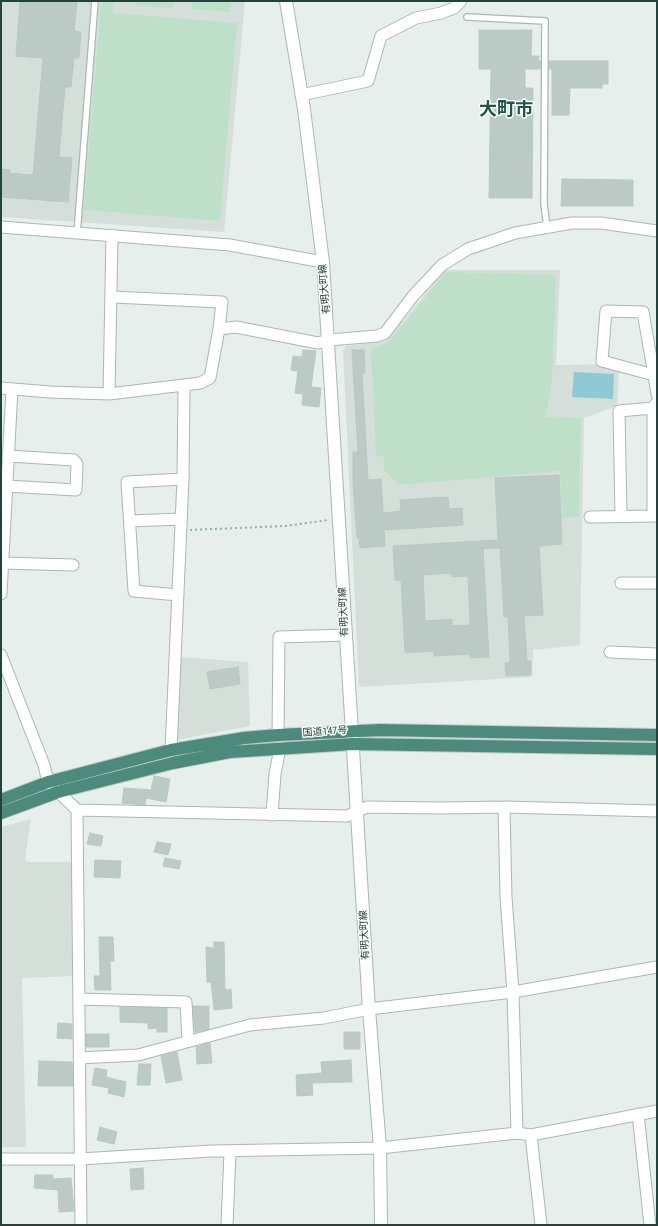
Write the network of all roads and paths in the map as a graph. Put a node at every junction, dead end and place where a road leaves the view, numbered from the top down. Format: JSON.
{"nodes":[{"id":1,"x":95,"y":1,"type":"edge"},
{"id":2,"x":286,"y":1,"type":"edge"},
{"id":3,"x":461,"y":1,"type":"edge"},
{"id":4,"x":467,"y":17,"type":"dead end"},
{"id":5,"x":301,"y":95,"type":"junction"},
{"id":6,"x":1,"y":227,"type":"edge"},
{"id":7,"x":547,"y":227,"type":"junction"},
{"id":8,"x":657,"y":232,"type":"edge"},
{"id":9,"x":77,"y":234,"type":"junction"},
{"id":10,"x":112,"y":235,"type":"junction"},
{"id":11,"x":323,"y":262,"type":"junction"},
{"id":12,"x":112,"y":297,"type":"junction"},
{"id":13,"x":219,"y":329,"type":"junction"},
{"id":14,"x":329,"y":340,"type":"junction"},
{"id":15,"x":654,"y":375,"type":"junction"},
{"id":16,"x":184,"y":385,"type":"junction"},
{"id":17,"x":7,"y":389,"type":"edge"},
{"id":18,"x":109,"y":394,"type":"junction"},
{"id":19,"x":657,"y":394,"type":"edge"},
{"id":20,"x":655,"y":405,"type":"edge"},
{"id":21,"x":8,"y":456,"type":"junction"},
{"id":22,"x":183,"y":479,"type":"junction"},
{"id":23,"x":6,"y":486,"type":"junction"},
{"id":24,"x":621,"y":516,"type":"junction"},
{"id":25,"x":655,"y":516,"type":"edge"},
{"id":26,"x":590,"y":517,"type":"dead end"},
{"id":27,"x":181,"y":519,"type":"junction"},
{"id":28,"x":339,"y":519,"type":"junction"},
{"id":29,"x":130,"y":521,"type":"junction"},
{"id":30,"x":181,"y":531,"type":"junction"},
{"id":31,"x":2,"y":563,"type":"junction"},
{"id":32,"x":73,"y":565,"type":"dead end"},
{"id":33,"x":621,"y":583,"type":"dead end"},
{"id":34,"x":657,"y":583,"type":"edge"},
{"id":35,"x":1,"y":594,"type":"edge"},
{"id":36,"x":178,"y":596,"type":"junction"},
{"id":37,"x":346,"y":635,"type":"junction"},
{"id":38,"x":610,"y":652,"type":"dead end"},
{"id":39,"x":657,"y":654,"type":"edge"},
{"id":40,"x":1,"y":655,"type":"edge"},
{"id":41,"x":352,"y":730,"type":"junction"},
{"id":42,"x":278,"y":735,"type":"junction"},
{"id":43,"x":657,"y":735,"type":"edge"},
{"id":44,"x":353,"y":744,"type":"junction"},
{"id":45,"x":280,"y":748,"type":"junction"},
{"id":46,"x":657,"y":749,"type":"edge"},
{"id":47,"x":171,"y":750,"type":"junction"},
{"id":48,"x":48,"y":782,"type":"junction"},
{"id":49,"x":58,"y":792,"type":"junction"},
{"id":50,"x":1,"y":800,"type":"edge"},
{"id":51,"x":504,"y":807,"type":"junction"},
{"id":52,"x":77,"y":810,"type":"junction"},
{"id":53,"x":357,"y":811,"type":"junction"},
{"id":54,"x":657,"y":811,"type":"edge"},
{"id":55,"x":4,"y":812,"type":"edge"},
{"id":56,"x":272,"y":814,"type":"junction"},
{"id":57,"x":657,"y":967,"type":"edge"},
{"id":58,"x":513,"y":992,"type":"junction"},
{"id":59,"x":79,"y":999,"type":"junction"},
{"id":60,"x":369,"y":1009,"type":"junction"},
{"id":61,"x":188,"y":1041,"type":"junction"},
{"id":62,"x":79,"y":1058,"type":"junction"},
{"id":63,"x":657,"y":1111,"type":"edge"},
{"id":64,"x":638,"y":1114,"type":"junction"},
{"id":65,"x":516,"y":1133,"type":"junction"},
{"id":66,"x":531,"y":1134,"type":"junction"},
{"id":67,"x":380,"y":1148,"type":"junction"},
{"id":68,"x":230,"y":1152,"type":"junction"},
{"id":69,"x":1,"y":1159,"type":"edge"},
{"id":70,"x":80,"y":1159,"type":"junction"},
{"id":71,"x":81,"y":1225,"type":"edge"},
{"id":72,"x":227,"y":1225,"type":"edge"},
{"id":73,"x":381,"y":1225,"type":"edge"},
{"id":74,"x":540,"y":1225,"type":"edge"},
{"id":75,"x":650,"y":1225,"type":"edge"}],
"edges":[{"from":1,"to":9,"type":"lane"},
{"from":2,"to":5,"type":"main road","name":"有明大町線"},
{"from":3,"to":5,"type":"street"},
{"from":4,"to":7,"type":"lane"},
{"from":5,"to":11,"type":"main road","name":"有明大町線"},
{"from":6,"to":9,"type":"street"},
{"from":7,"to":8,"type":"street"},
{"from":7,"to":14,"type":"street"},
{"from":9,"to":10,"type":"street"},
{"from":10,"to":11,"type":"street"},
{"from":10,"to":12,"type":"street"},
{"from":11,"to":14,"type":"main road","name":"有明大町線"},
{"from":12,"to":13,"type":"street"},
{"from":12,"to":18,"type":"street"},
{"from":13,"to":14,"type":"street"},
{"from":13,"to":16,"type":"street"},
{"from":14,"to":28,"type":"main road","name":"有明大町線"},
{"from":15,"to":15,"type":"street"},
{"from":15,"to":19,"type":"street"},
{"from":16,"to":18,"type":"street"},
{"from":16,"to":22,"type":"street"},
{"from":17,"to":18,"type":"street"},
{"from":17,"to":21,"type":"street"},
{"from":20,"to":24,"type":"street"},
{"from":20,"to":25,"type":"street"},
{"from":21,"to":23,"type":"street"},
{"from":21,"to":23,"type":"street"},
{"from":22,"to":27,"type":"street"},
{"from":22,"to":29,"type":"street"},
{"from":23,"to":31,"type":"street"},
{"from":24,"to":25,"type":"street"},
{"from":24,"to":26,"type":"street"},
{"from":27,"to":29,"type":"street"},
{"from":27,"to":30,"type":"street"},
{"from":28,"to":30,"type":"path"},
{"from":28,"to":37,"type":"main road","name":"有明大町線"},
{"from":29,"to":36,"type":"street"},
{"from":30,"to":36,"type":"street"},
{"from":31,"to":32,"type":"street"},
{"from":31,"to":35,"type":"street"},
{"from":33,"to":34,"type":"street"},
{"from":36,"to":47,"type":"street"},
{"from":37,"to":41,"type":"main road","name":"有明大町線"},
{"from":37,"to":42,"type":"street"},
{"from":38,"to":39,"type":"street"},
{"from":40,"to":48,"type":"street"},
{"from":41,"to":42,"type":"highway","name":"国道147号"},
{"from":41,"to":43,"type":"highway","name":"国道147号"},
{"from":41,"to":44,"type":"main road","name":"有明大町線"},
{"from":42,"to":47,"type":"highway","name":"国道147号"},
{"from":44,"to":45,"type":"highway","name":"国道147号"},
{"from":44,"to":46,"type":"highway","name":"国道147号"},
{"from":44,"to":53,"type":"main road","name":"有明大町線"},
{"from":45,"to":49,"type":"highway","name":"国道147号"},
{"from":45,"to":56,"type":"street"},
{"from":47,"to":48,"type":"highway","name":"国道147号"},
{"from":48,"to":49,"type":"street"},
{"from":48,"to":50,"type":"highway","name":"国道147号"},
{"from":49,"to":52,"type":"street"},
{"from":49,"to":55,"type":"highway","name":"国道147号"},
{"from":50,"to":55,"type":"street"},
{"from":51,"to":53,"type":"street"},
{"from":51,"to":54,"type":"street"},
{"from":51,"to":58,"type":"street"},
{"from":52,"to":56,"type":"street"},
{"from":52,"to":59,"type":"street"},
{"from":53,"to":56,"type":"street"},
{"from":53,"to":60,"type":"main road","name":"有明大町線"},
{"from":57,"to":58,"type":"street"},
{"from":58,"to":60,"type":"street"},
{"from":58,"to":65,"type":"street"},
{"from":59,"to":61,"type":"street"},
{"from":59,"to":62,"type":"street"},
{"from":60,"to":61,"type":"street"},
{"from":60,"to":67,"type":"main road","name":"有明大町線"},
{"from":61,"to":62,"type":"street"},
{"from":62,"to":70,"type":"street"},
{"from":63,"to":64,"type":"street"},
{"from":64,"to":66,"type":"street"},
{"from":64,"to":75,"type":"street"},
{"from":65,"to":66,"type":"street"},
{"from":65,"to":67,"type":"street"},
{"from":66,"to":74,"type":"street"},
{"from":67,"to":68,"type":"street"},
{"from":67,"to":73,"type":"main road","name":"有明大町線"},
{"from":68,"to":70,"type":"street"},
{"from":68,"to":72,"type":"street"},
{"from":69,"to":70,"type":"street"},
{"from":70,"to":71,"type":"street"}]}
